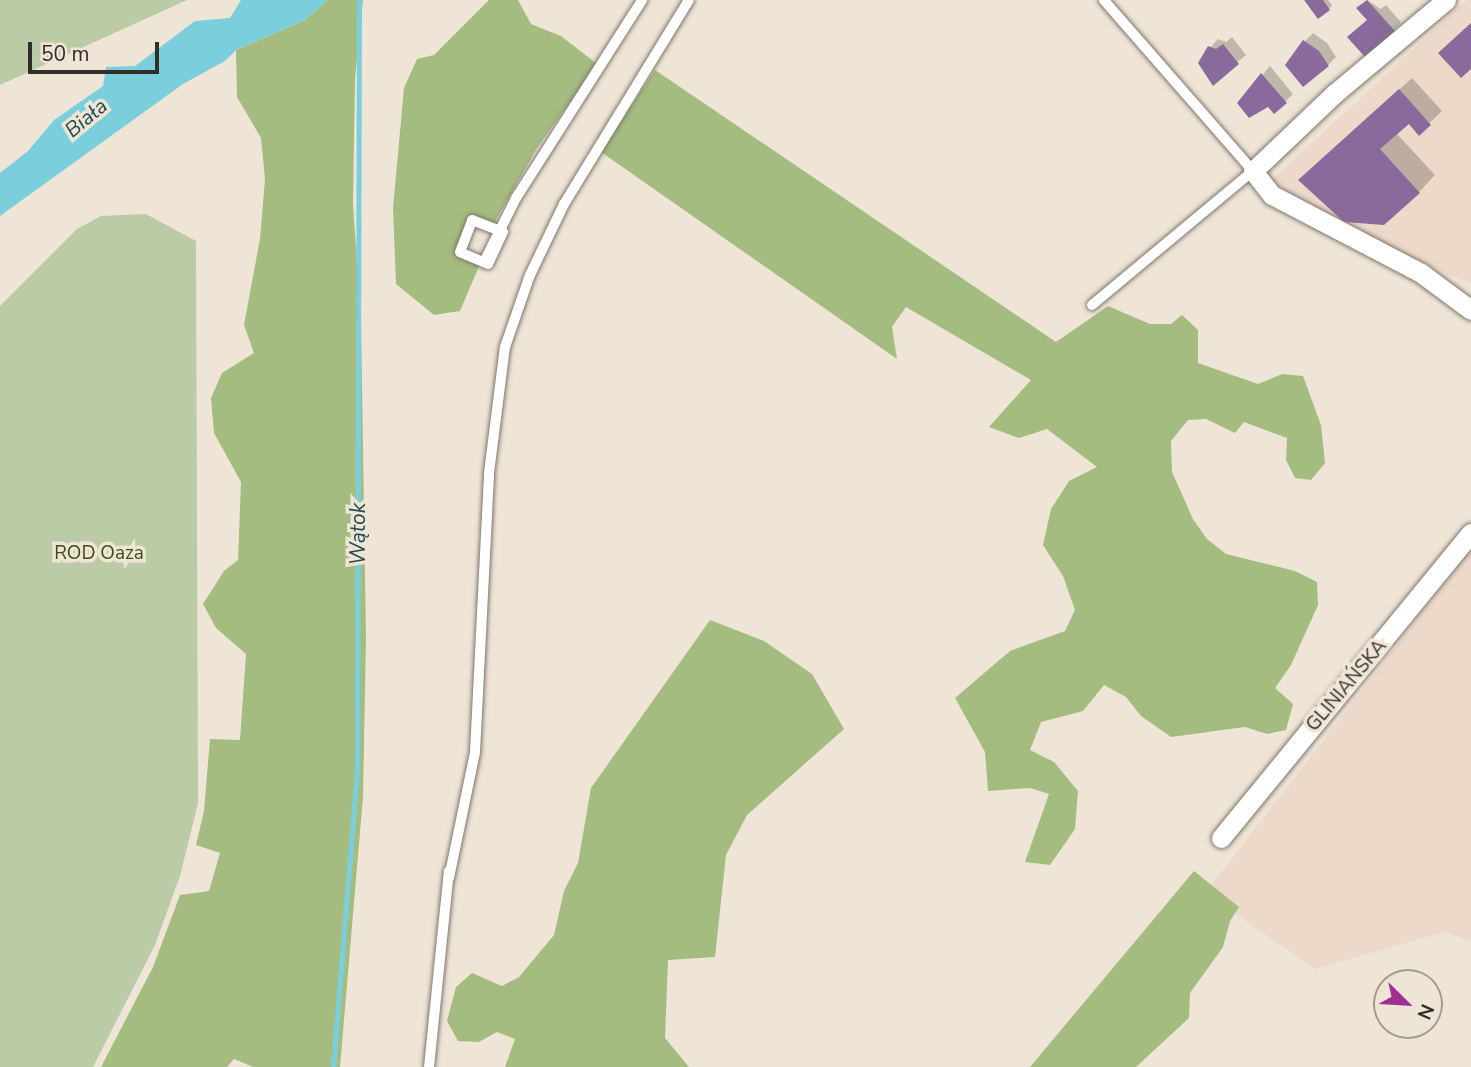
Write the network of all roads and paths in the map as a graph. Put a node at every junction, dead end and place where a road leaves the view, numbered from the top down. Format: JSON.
{"nodes":[{"id":1,"x":642,"y":0,"type":"edge"},
{"id":2,"x":690,"y":0,"type":"edge"},
{"id":3,"x":1104,"y":0,"type":"edge"},
{"id":4,"x":1446,"y":0,"type":"edge"},
{"id":5,"x":1253,"y":171,"type":"junction"},
{"id":6,"x":500,"y":230,"type":"junction"},
{"id":7,"x":1092,"y":305,"type":"dead end"},
{"id":8,"x":1471,"y":310,"type":"edge"},
{"id":9,"x":1471,"y":533,"type":"edge"},
{"id":10,"x":1221,"y":838,"type":"dead end"},
{"id":11,"x":429,"y":1067,"type":"edge"}],
"edges":[{"from":1,"to":6,"type":"lane"},
{"from":2,"to":11,"type":"lane"},
{"from":3,"to":5,"type":"lane"},
{"from":4,"to":5,"type":"street"},
{"from":5,"to":7,"type":"lane"},
{"from":5,"to":8,"type":"street"},
{"from":6,"to":6,"type":"lane"},
{"from":9,"to":10,"type":"street","name":"GLINIAŃSKA"}]}
